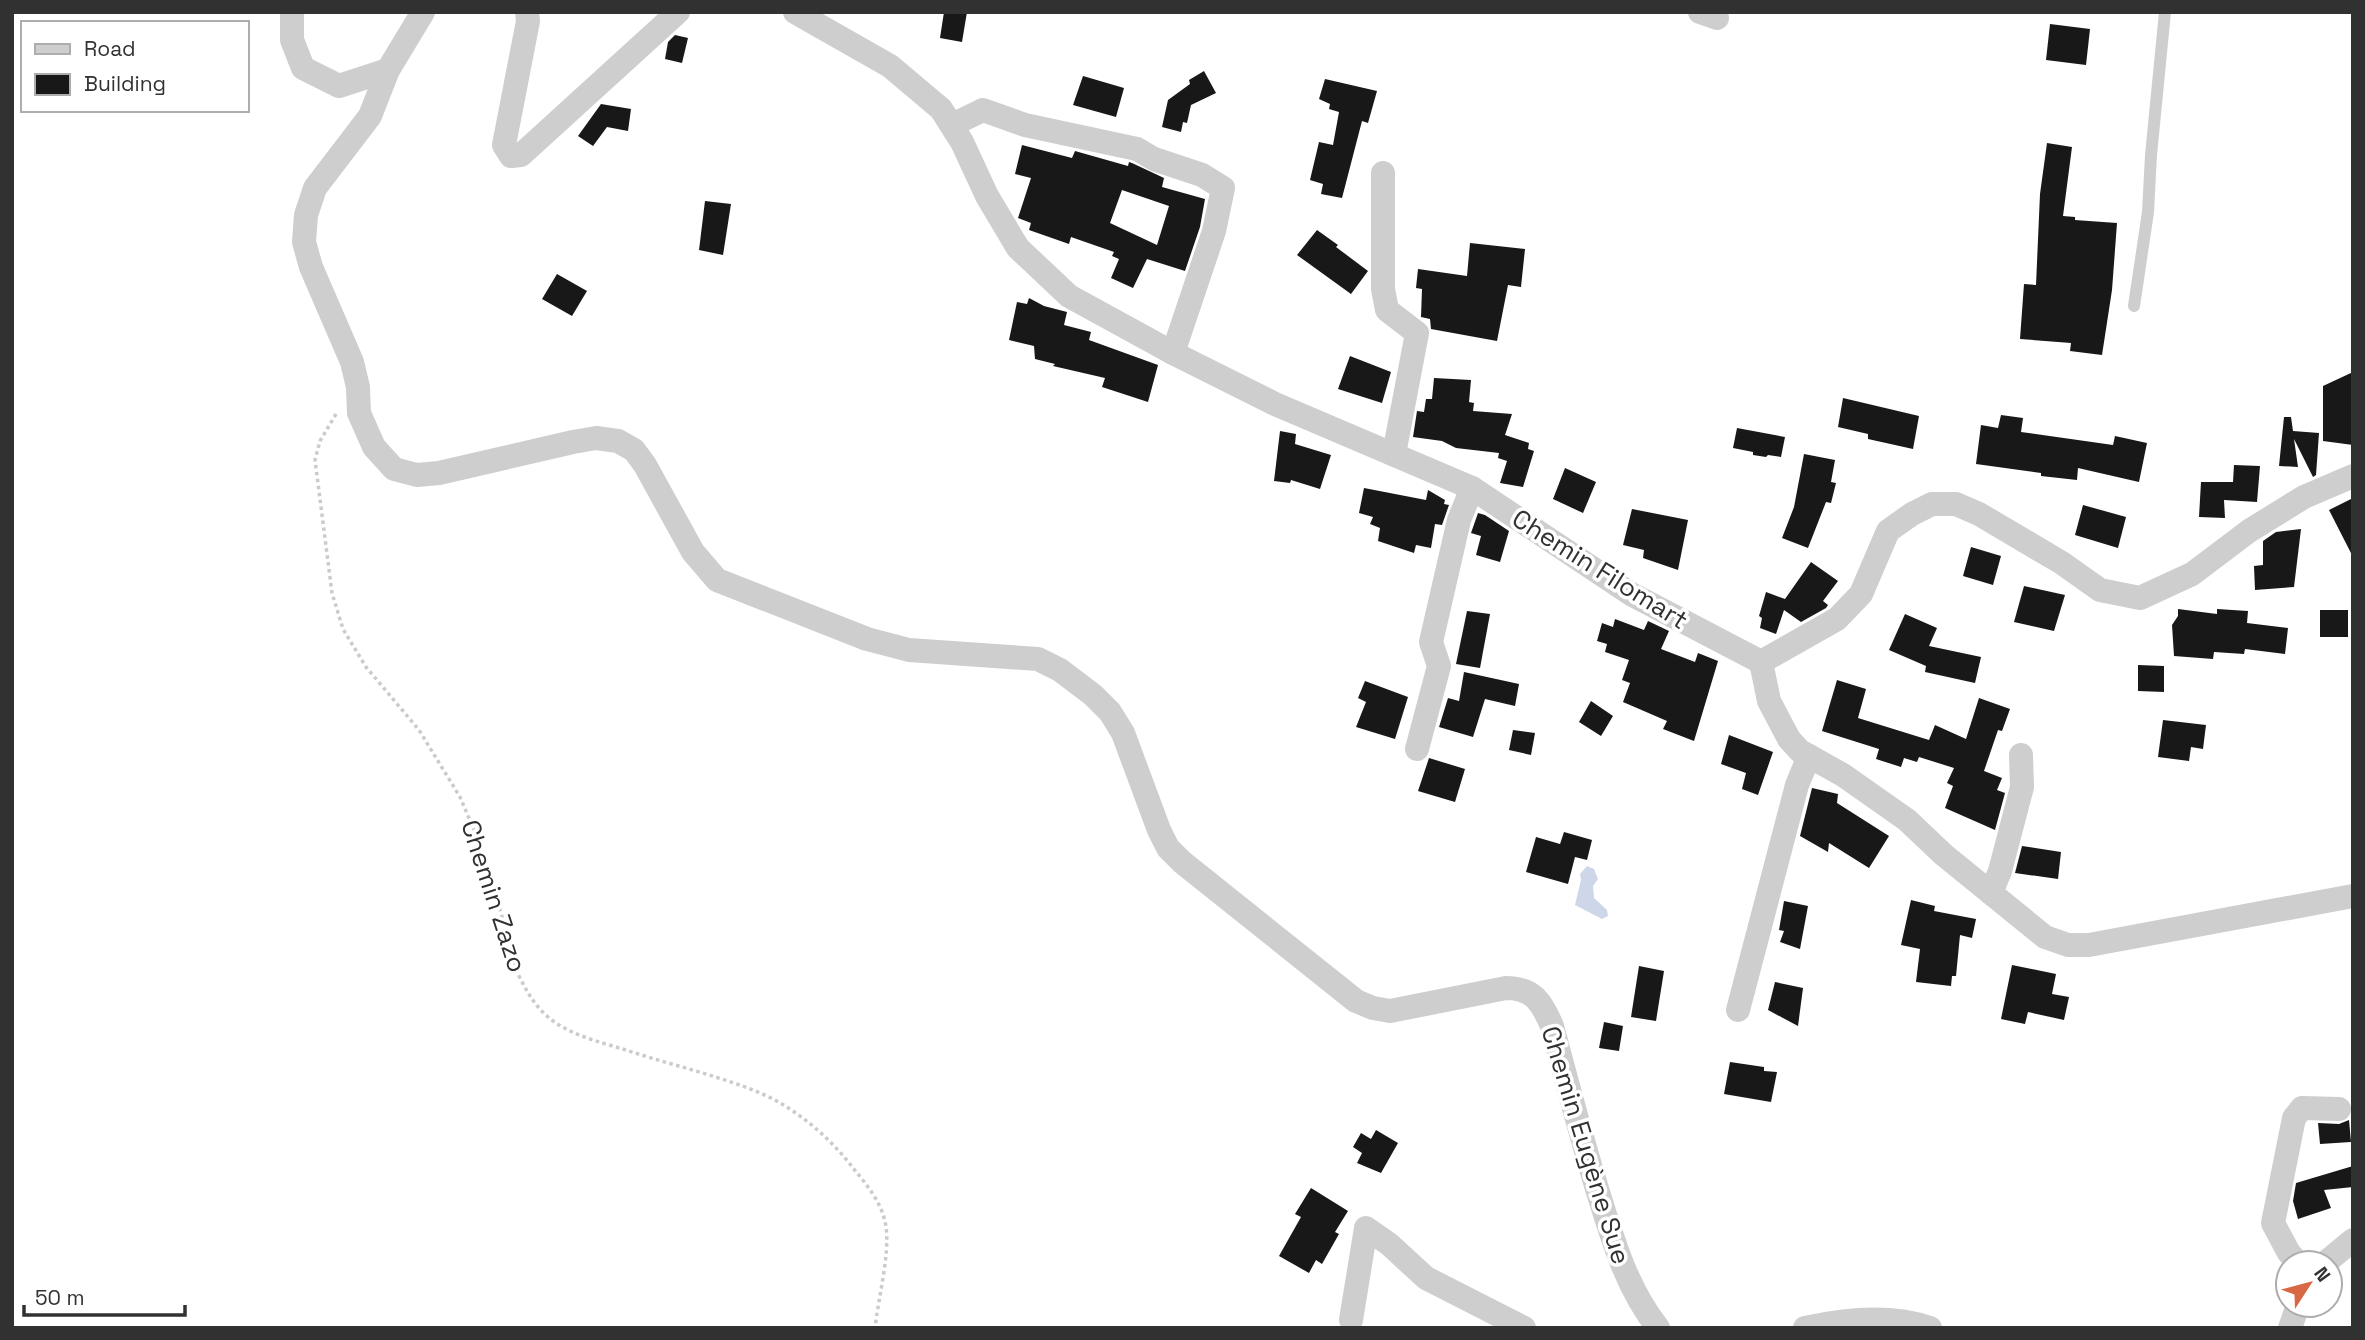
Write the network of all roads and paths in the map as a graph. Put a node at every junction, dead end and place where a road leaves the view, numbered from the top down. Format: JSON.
{"nodes":[{"id":1,"x":292,"y":12,"type":"edge"},
{"id":2,"x":423,"y":12,"type":"edge"},
{"id":3,"x":527,"y":12,"type":"edge"},
{"id":4,"x":678,"y":12,"type":"edge"},
{"id":5,"x":795,"y":12,"type":"edge"},
{"id":6,"x":2165,"y":12,"type":"edge"},
{"id":7,"x":388,"y":70,"type":"junction"},
{"id":8,"x":952,"y":125,"type":"junction"},
{"id":9,"x":1383,"y":173,"type":"dead end"},
{"id":10,"x":2134,"y":306,"type":"dead end"},
{"id":11,"x":1173,"y":353,"type":"junction"},
{"id":12,"x":358,"y":387,"type":"junction"},
{"id":13,"x":1394,"y":454,"type":"junction"},
{"id":14,"x":2353,"y":476,"type":"edge"},
{"id":15,"x":1472,"y":488,"type":"junction"},
{"id":16,"x":1761,"y":662,"type":"junction"},
{"id":17,"x":1416,"y":749,"type":"dead end"},
{"id":18,"x":2021,"y":755,"type":"dead end"},
{"id":19,"x":1809,"y":756,"type":"junction"},
{"id":20,"x":1991,"y":893,"type":"junction"},
{"id":21,"x":2353,"y":896,"type":"edge"},
{"id":22,"x":1738,"y":1010,"type":"dead end"},
{"id":23,"x":2339,"y":1109,"type":"dead end"},
{"id":24,"x":2287,"y":1249,"type":"edge"},
{"id":25,"x":1351,"y":1320,"type":"dead end"},
{"id":26,"x":1512,"y":1325,"type":"edge"},
{"id":27,"x":874,"y":1328,"type":"edge"},
{"id":28,"x":1658,"y":1328,"type":"edge"},
{"id":29,"x":1805,"y":1328,"type":"edge"},
{"id":30,"x":1930,"y":1328,"type":"edge"}],
"edges":[{"from":1,"to":7,"type":"street"},
{"from":2,"to":7,"type":"street"},
{"from":3,"to":4,"type":"street"},
{"from":5,"to":8,"type":"street","name":"Chemin Filomart"},
{"from":6,"to":10,"type":"lane"},
{"from":7,"to":12,"type":"street","name":"Chemin Eugène Sue"},
{"from":8,"to":11,"type":"street","name":"Chemin Filomart"},
{"from":8,"to":11,"type":"street"},
{"from":9,"to":13,"type":"street"},
{"from":11,"to":13,"type":"street","name":"Chemin Filomart"},
{"from":12,"to":27,"type":"path","name":"Chemin Zazo"},
{"from":12,"to":28,"type":"street","name":"Chemin Eugène Sue"},
{"from":13,"to":15,"type":"street","name":"Chemin Filomart"},
{"from":14,"to":16,"type":"street"},
{"from":15,"to":16,"type":"street","name":"Chemin Filomart"},
{"from":15,"to":17,"type":"street"},
{"from":16,"to":19,"type":"street"},
{"from":18,"to":20,"type":"street"},
{"from":19,"to":20,"type":"street"},
{"from":19,"to":22,"type":"street"},
{"from":20,"to":21,"type":"street"},
{"from":23,"to":24,"type":"street"},
{"from":25,"to":26,"type":"street"},
{"from":29,"to":30,"type":"street"}]}
